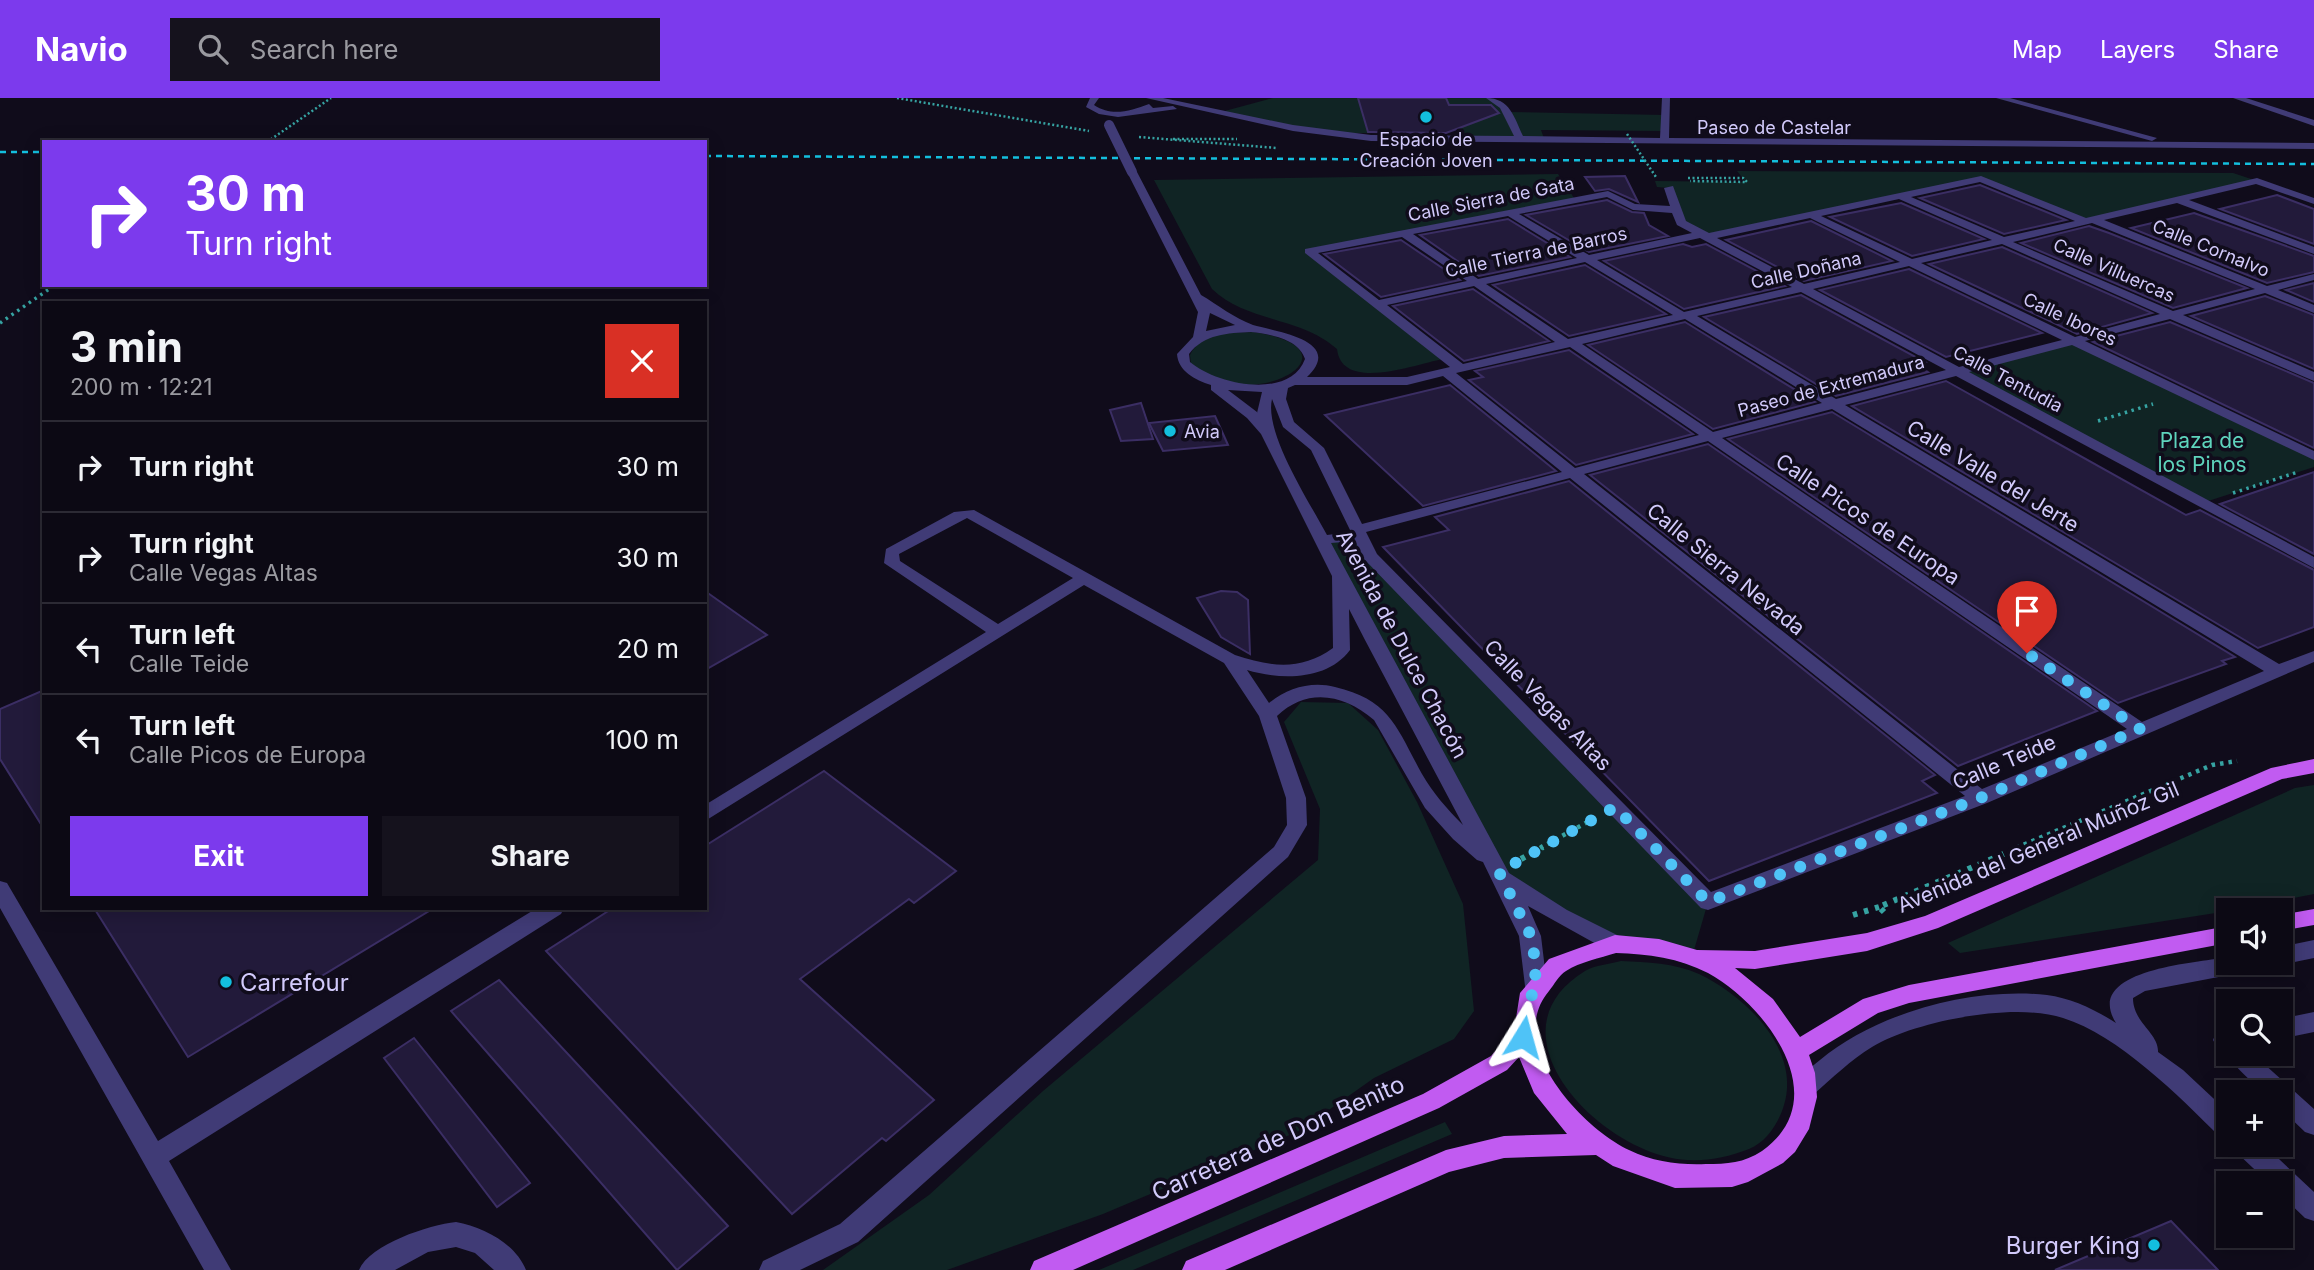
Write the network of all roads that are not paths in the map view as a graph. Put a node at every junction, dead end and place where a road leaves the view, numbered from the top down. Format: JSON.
{"nodes":[{"id":1,"x":1095,"y":98,"type":"edge"},
{"id":2,"x":1148,"y":98,"type":"edge"},
{"id":3,"x":1490,"y":98,"type":"edge"},
{"id":4,"x":1666,"y":98,"type":"edge"},
{"id":5,"x":2000,"y":98,"type":"edge"},
{"id":6,"x":2237,"y":98,"type":"edge"},
{"id":7,"x":1080,"y":100,"type":"dead end"},
{"id":8,"x":1095,"y":110,"type":"junction"},
{"id":9,"x":1136,"y":112,"type":"junction"},
{"id":10,"x":1236,"y":116,"type":"junction"},
{"id":11,"x":2314,"y":123,"type":"edge"},
{"id":12,"x":1109,"y":125,"type":"junction"},
{"id":13,"x":1520,"y":140,"type":"junction"},
{"id":14,"x":1664,"y":142,"type":"junction"},
{"id":15,"x":2177,"y":145,"type":"junction"},
{"id":16,"x":2314,"y":146,"type":"edge"},
{"id":17,"x":1669,"y":182,"type":"road end"},
{"id":18,"x":1900,"y":196,"type":"junction"},
{"id":19,"x":2179,"y":200,"type":"junction"},
{"id":20,"x":2314,"y":201,"type":"edge"},
{"id":21,"x":1677,"y":211,"type":"junction"},
{"id":22,"x":1510,"y":213,"type":"junction"},
{"id":23,"x":1811,"y":215,"type":"junction"},
{"id":24,"x":2090,"y":221,"type":"junction"},
{"id":25,"x":1404,"y":233,"type":"junction"},
{"id":26,"x":1704,"y":236,"type":"junction"},
{"id":27,"x":2005,"y":241,"type":"junction"},
{"id":28,"x":1309,"y":251,"type":"joint"},
{"id":29,"x":2314,"y":251,"type":"edge"},
{"id":30,"x":1587,"y":259,"type":"junction"},
{"id":31,"x":1912,"y":264,"type":"junction"},
{"id":32,"x":2314,"y":277,"type":"edge"},
{"id":33,"x":1476,"y":283,"type":"junction"},
{"id":34,"x":1802,"y":288,"type":"junction"},
{"id":35,"x":2267,"y":290,"type":"junction"},
{"id":36,"x":1196,"y":296,"type":"junction"},
{"id":37,"x":1377,"y":304,"type":"junction"},
{"id":38,"x":2314,"y":309,"type":"edge"},
{"id":39,"x":2171,"y":314,"type":"junction"},
{"id":40,"x":1685,"y":316,"type":"junction"},
{"id":41,"x":1251,"y":328,"type":"junction"},
{"id":42,"x":1199,"y":337,"type":"junction"},
{"id":43,"x":2075,"y":341,"type":"junction"},
{"id":44,"x":1569,"y":343,"type":"junction"},
{"id":45,"x":1310,"y":363,"type":"junction"},
{"id":46,"x":1453,"y":371,"type":"junction"},
{"id":47,"x":1959,"y":372,"type":"junction"},
{"id":48,"x":2314,"y":377,"type":"edge"},
{"id":49,"x":1204,"y":380,"type":"junction"},
{"id":50,"x":1362,"y":383,"type":"junction"},
{"id":51,"x":1282,"y":384,"type":"junction"},
{"id":52,"x":1834,"y":405,"type":"junction"},
{"id":53,"x":1269,"y":437,"type":"junction"},
{"id":54,"x":1711,"y":438,"type":"junction"},
{"id":55,"x":2314,"y":456,"type":"edge"},
{"id":56,"x":1573,"y":474,"type":"junction"},
{"id":57,"x":1359,"y":533,"type":"junction"},
{"id":58,"x":1320,"y":540,"type":"junction"},
{"id":59,"x":2314,"y":563,"type":"edge"},
{"id":60,"x":1084,"y":578,"type":"junction"},
{"id":61,"x":1340,"y":578,"type":"junction"},
{"id":62,"x":998,"y":632,"type":"junction"},
{"id":63,"x":2314,"y":656,"type":"edge"},
{"id":64,"x":1230,"y":659,"type":"junction"},
{"id":65,"x":2277,"y":671,"type":"junction"},
{"id":66,"x":1268,"y":715,"type":"junction"},
{"id":67,"x":2140,"y":729,"type":"junction"},
{"id":68,"x":2314,"y":766,"type":"edge"},
{"id":69,"x":1980,"y":798,"type":"junction"},
{"id":70,"x":707,"y":813,"type":"edge"},
{"id":71,"x":1496,"y":867,"type":"junction"},
{"id":72,"x":0,"y":889,"type":"edge"},
{"id":73,"x":1708,"y":902,"type":"joint"},
{"id":74,"x":551,"y":910,"type":"edge"},
{"id":75,"x":2314,"y":917,"type":"edge"},
{"id":76,"x":2293,"y":921,"type":"edge"},
{"id":77,"x":2216,"y":936,"type":"edge"},
{"id":78,"x":1615,"y":944,"type":"junction"},
{"id":79,"x":2314,"y":949,"type":"edge"},
{"id":80,"x":2293,"y":953,"type":"edge"},
{"id":81,"x":1692,"y":957,"type":"junction"},
{"id":82,"x":2216,"y":968,"type":"edge"},
{"id":83,"x":1536,"y":986,"type":"junction"},
{"id":84,"x":2314,"y":1022,"type":"edge"},
{"id":85,"x":2293,"y":1026,"type":"edge"},
{"id":86,"x":1523,"y":1037,"type":"junction"},
{"id":87,"x":1797,"y":1050,"type":"junction"},
{"id":88,"x":2251,"y":1066,"type":"edge"},
{"id":89,"x":2267,"y":1080,"type":"edge"},
{"id":90,"x":2182,"y":1084,"type":"junction"},
{"id":91,"x":1806,"y":1087,"type":"junction"},
{"id":92,"x":2293,"y":1104,"type":"edge"},
{"id":93,"x":2216,"y":1117,"type":"edge"},
{"id":94,"x":2314,"y":1124,"type":"edge"},
{"id":95,"x":1595,"y":1144,"type":"junction"},
{"id":96,"x":155,"y":1156,"type":"junction"},
{"id":97,"x":2259,"y":1157,"type":"edge"},
{"id":98,"x":2314,"y":1209,"type":"edge"},
{"id":99,"x":218,"y":1270,"type":"edge"},
{"id":100,"x":372,"y":1270,"type":"edge"},
{"id":101,"x":513,"y":1270,"type":"edge"},
{"id":102,"x":772,"y":1270,"type":"edge"},
{"id":103,"x":1043,"y":1270,"type":"edge"},
{"id":104,"x":1195,"y":1270,"type":"edge"}],
"edges":[{"from":1,"to":8,"type":"street"},
{"from":2,"to":9,"type":"street"},
{"from":2,"to":10,"type":"street","name":"Paseo de Castelar"},
{"from":3,"to":13,"type":"street"},
{"from":4,"to":14,"type":"street"},
{"from":5,"to":15,"type":"street"},
{"from":6,"to":11,"type":"street"},
{"from":7,"to":8,"type":"street"},
{"from":8,"to":9,"type":"street","name":"Paseo de Castelar"},
{"from":8,"to":12,"type":"street"},
{"from":9,"to":10,"type":"street","name":"Paseo de Castelar"},
{"from":9,"to":12,"type":"street"},
{"from":10,"to":13,"type":"street","name":"Paseo de Castelar"},
{"from":12,"to":36,"type":"street","bridge":true},
{"from":13,"to":14,"type":"street","name":"Paseo de Castelar"},
{"from":14,"to":15,"type":"street","name":"Paseo de Castelar"},
{"from":15,"to":16,"type":"street","name":"Paseo de Castelar"},
{"from":17,"to":21,"type":"street","name":"Calle Tentudia"},
{"from":18,"to":23,"type":"street","name":"Calle Tierra de Barros"},
{"from":18,"to":24,"type":"street","name":"Calle Cornalvo"},
{"from":18,"to":27,"type":"street","name":"Calle Villuercas"},
{"from":19,"to":20,"type":"street","name":"Calle Doñana"},
{"from":19,"to":24,"type":"street","name":"Calle Doñana"},
{"from":19,"to":29,"type":"street"},
{"from":21,"to":22,"type":"street","name":"Calle Sierra de Gata"},
{"from":21,"to":26,"type":"street","name":"Calle Tentudia"},
{"from":22,"to":25,"type":"street","name":"Calle Sierra de Gata"},
{"from":22,"to":30,"type":"street","name":"Calle Valle del Jerte"},
{"from":23,"to":26,"type":"street","name":"Calle Tierra de Barros"},
{"from":23,"to":31,"type":"street","name":"Calle Ibores"},
{"from":24,"to":27,"type":"street","name":"Calle Doñana"},
{"from":24,"to":35,"type":"street","name":"Calle Cornalvo"},
{"from":25,"to":28,"type":"street","name":"Calle Sierra de Gata"},
{"from":25,"to":33,"type":"street","name":"Calle Picos de Europa"},
{"from":26,"to":30,"type":"street","name":"Calle Tierra de Barros"},
{"from":26,"to":34,"type":"street","name":"Calle Tentudia"},
{"from":27,"to":31,"type":"street","name":"Calle Doñana"},
{"from":27,"to":39,"type":"street","name":"Calle Villuercas"},
{"from":28,"to":37,"type":"street","name":"Calle Sierra Nevada"},
{"from":30,"to":33,"type":"street","name":"Calle Tierra de Barros"},
{"from":30,"to":40,"type":"street","name":"Calle Valle del Jerte"},
{"from":31,"to":34,"type":"street","name":"Calle Doñana"},
{"from":31,"to":43,"type":"street","name":"Calle Ibores"},
{"from":32,"to":35,"type":"street","name":"Paseo de Extremadura"},
{"from":33,"to":37,"type":"street","name":"Calle Tierra de Barros"},
{"from":33,"to":44,"type":"street","name":"Calle Picos de Europa"},
{"from":34,"to":40,"type":"street","name":"Calle Doñana"},
{"from":34,"to":47,"type":"street","name":"Calle Tentudia"},
{"from":35,"to":38,"type":"street","name":"Calle Cornalvo"},
{"from":35,"to":39,"type":"street","name":"Paseo de Extremadura"},
{"from":36,"to":41,"type":"street"},
{"from":36,"to":42,"type":"street"},
{"from":37,"to":46,"type":"street","name":"Calle Sierra Nevada"},
{"from":39,"to":43,"type":"street","name":"Paseo de Extremadura"},
{"from":39,"to":48,"type":"street","name":"Calle Villuercas"},
{"from":40,"to":44,"type":"street","name":"Calle Doñana"},
{"from":40,"to":52,"type":"street","name":"Calle Valle del Jerte"},
{"from":41,"to":42,"type":"street"},
{"from":41,"to":45,"type":"street"},
{"from":42,"to":49,"type":"street","name":"Avenida de Dulce Chacón"},
{"from":43,"to":47,"type":"street","name":"Paseo de Extremadura"},
{"from":43,"to":55,"type":"street","name":"Calle Ibores"},
{"from":44,"to":46,"type":"street","name":"Calle Doñana"},
{"from":44,"to":54,"type":"street","name":"Calle Picos de Europa"},
{"from":45,"to":50,"type":"street","name":"Calle Doñana"},
{"from":45,"to":51,"type":"street"},
{"from":46,"to":50,"type":"street","name":"Calle Doñana"},
{"from":46,"to":56,"type":"street","name":"Calle Sierra Nevada"},
{"from":47,"to":52,"type":"street","name":"Paseo de Extremadura"},
{"from":47,"to":59,"type":"street","name":"Calle Tentudia"},
{"from":49,"to":51,"type":"street","name":"Calle Doñana"},
{"from":49,"to":53,"type":"street","name":"Avenida de Dulce Chacón"},
{"from":50,"to":51,"type":"street","name":"Calle Doñana"},
{"from":51,"to":53,"type":"street","name":"Avenida de Dulce Chacón"},
{"from":51,"to":57,"type":"street","name":"Calle Vegas Altas"},
{"from":52,"to":54,"type":"street","name":"Paseo de Extremadura"},
{"from":52,"to":65,"type":"street","name":"Calle Valle del Jerte"},
{"from":53,"to":58,"type":"street","name":"Avenida de Dulce Chacón"},
{"from":54,"to":56,"type":"street","name":"Paseo de Extremadura"},
{"from":54,"to":67,"type":"street","name":"Calle Picos de Europa"},
{"from":56,"to":57,"type":"street","name":"Paseo de Extremadura"},
{"from":56,"to":69,"type":"street","name":"Calle Sierra Nevada"},
{"from":57,"to":58,"type":"street"},
{"from":57,"to":73,"type":"street","name":"Calle Vegas Altas"},
{"from":58,"to":61,"type":"street","name":"Avenida de Dulce Chacón"},
{"from":60,"to":62,"type":"street"},
{"from":60,"to":62,"type":"street"},
{"from":60,"to":64,"type":"street"},
{"from":61,"to":64,"type":"street"},
{"from":61,"to":71,"type":"street","name":"Avenida de Dulce Chacón"},
{"from":62,"to":70,"type":"street"},
{"from":63,"to":65,"type":"street","name":"Calle Teide"},
{"from":64,"to":66,"type":"street"},
{"from":65,"to":67,"type":"street","name":"Calle Teide"},
{"from":66,"to":71,"type":"street"},
{"from":66,"to":102,"type":"street"},
{"from":67,"to":69,"type":"street","name":"Calle Teide"},
{"from":68,"to":81,"type":"main road","name":"Avenida del General Muñoz Gil"},
{"from":69,"to":73,"type":"street","name":"Calle Teide"},
{"from":71,"to":78,"type":"street"},
{"from":71,"to":83,"type":"street","name":"Avenida de Dulce Chacón"},
{"from":72,"to":96,"type":"street"},
{"from":74,"to":96,"type":"street"},
{"from":75,"to":76,"type":"main road"},
{"from":77,"to":87,"type":"main road"},
{"from":78,"to":81,"type":"main road"},
{"from":78,"to":83,"type":"main road"},
{"from":79,"to":80,"type":"street"},
{"from":81,"to":87,"type":"main road"},
{"from":82,"to":90,"type":"street"},
{"from":83,"to":86,"type":"main road"},
{"from":84,"to":85,"type":"street"},
{"from":86,"to":95,"type":"main road"},
{"from":86,"to":103,"type":"main road","name":"Carretera de Don Benito"},
{"from":87,"to":91,"type":"main road"},
{"from":88,"to":89,"type":"street"},
{"from":90,"to":91,"type":"street"},
{"from":90,"to":93,"type":"street"},
{"from":91,"to":95,"type":"main road"},
{"from":92,"to":94,"type":"street"},
{"from":95,"to":104,"type":"main road"},
{"from":96,"to":99,"type":"street"},
{"from":97,"to":98,"type":"street"},
{"from":100,"to":101,"type":"street"}]}
